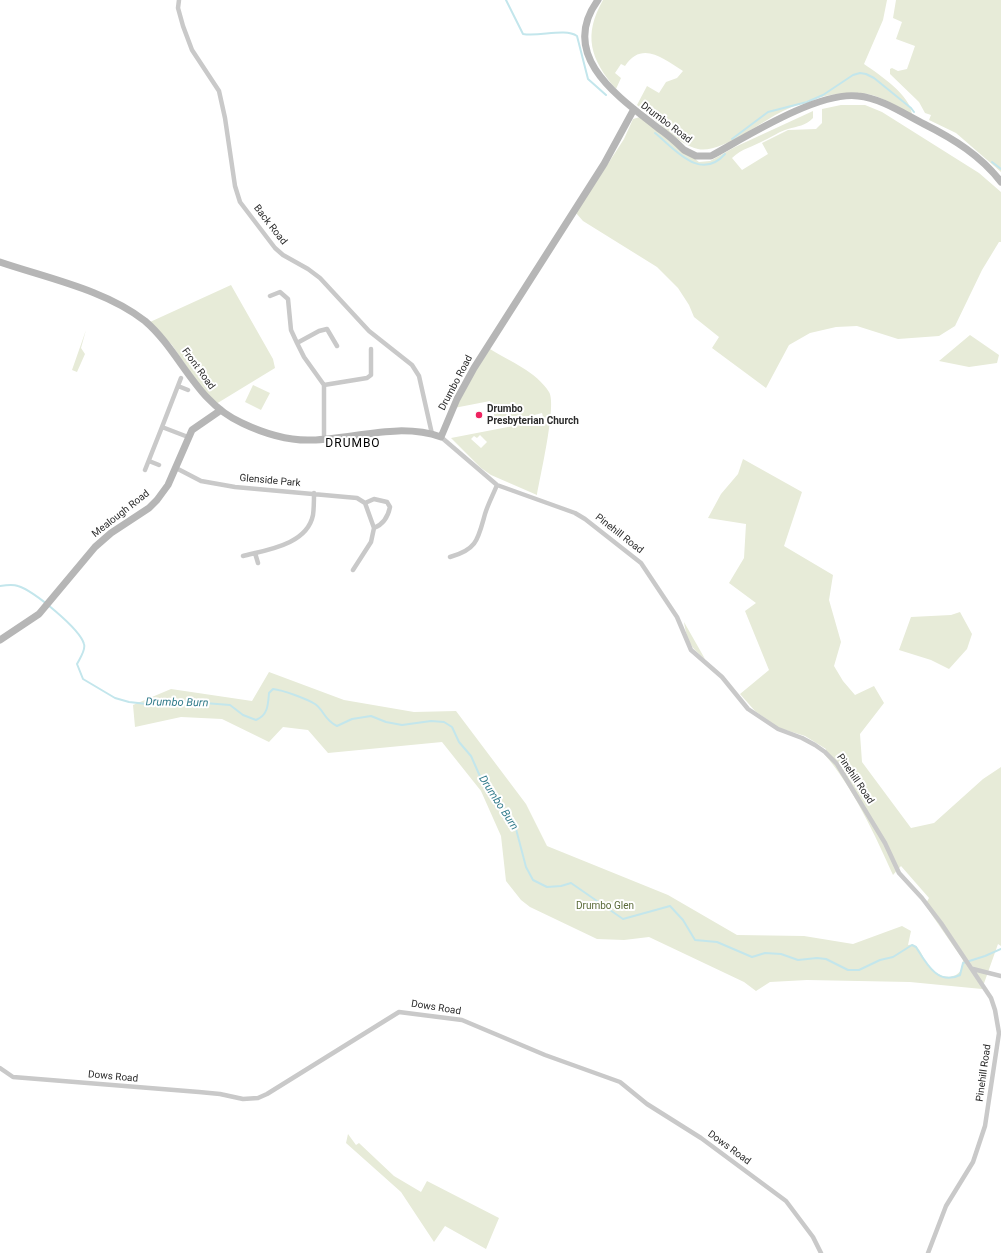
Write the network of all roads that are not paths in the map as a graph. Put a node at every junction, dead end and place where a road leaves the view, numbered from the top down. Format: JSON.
{"nodes":[{"id":1,"x":179,"y":0,"type":"edge"},
{"id":2,"x":598,"y":0,"type":"edge"},
{"id":3,"x":634,"y":109,"type":"junction"},
{"id":4,"x":1001,"y":182,"type":"edge"},
{"id":5,"x":0,"y":262,"type":"edge"},
{"id":6,"x":270,"y":296,"type":"dead end"},
{"id":7,"x":297,"y":343,"type":"junction"},
{"id":8,"x":337,"y":346,"type":"dead end"},
{"id":9,"x":371,"y":349,"type":"dead end"},
{"id":10,"x":181,"y":378,"type":"dead end"},
{"id":11,"x":324,"y":385,"type":"junction"},
{"id":12,"x":178,"y":386,"type":"junction"},
{"id":13,"x":188,"y":390,"type":"dead end"},
{"id":14,"x":221,"y":410,"type":"junction"},
{"id":15,"x":162,"y":427,"type":"junction"},
{"id":16,"x":432,"y":434,"type":"junction"},
{"id":17,"x":188,"y":437,"type":"junction"},
{"id":18,"x":441,"y":437,"type":"junction"},
{"id":19,"x":324,"y":440,"type":"junction"},
{"id":20,"x":148,"y":460,"type":"junction"},
{"id":21,"x":159,"y":465,"type":"dead end"},
{"id":22,"x":176,"y":468,"type":"junction"},
{"id":23,"x":145,"y":470,"type":"dead end"},
{"id":24,"x":497,"y":485,"type":"junction"},
{"id":25,"x":314,"y":493,"type":"junction"},
{"id":26,"x":365,"y":503,"type":"junction"},
{"id":27,"x":374,"y":528,"type":"junction"},
{"id":28,"x":255,"y":553,"type":"junction"},
{"id":29,"x":243,"y":556,"type":"dead end"},
{"id":30,"x":450,"y":557,"type":"dead end"},
{"id":31,"x":258,"y":563,"type":"dead end"},
{"id":32,"x":353,"y":570,"type":"dead end"},
{"id":33,"x":0,"y":640,"type":"edge"},
{"id":34,"x":973,"y":969,"type":"junction"},
{"id":35,"x":1001,"y":976,"type":"edge"},
{"id":36,"x":0,"y":1068,"type":"edge"},
{"id":37,"x":821,"y":1253,"type":"edge"},
{"id":38,"x":928,"y":1253,"type":"edge"}],
"edges":[{"from":1,"to":16,"type":"street","name":"Back Road"},
{"from":2,"to":3,"type":"street"},
{"from":3,"to":4,"type":"street","name":"Drumbo Road"},
{"from":3,"to":18,"type":"street","name":"Drumbo Road"},
{"from":5,"to":14,"type":"street","name":"Front Road"},
{"from":6,"to":7,"type":"street"},
{"from":7,"to":8,"type":"street"},
{"from":7,"to":11,"type":"street"},
{"from":9,"to":11,"type":"street"},
{"from":10,"to":12,"type":"street"},
{"from":11,"to":19,"type":"street"},
{"from":12,"to":13,"type":"street"},
{"from":12,"to":15,"type":"street"},
{"from":14,"to":17,"type":"street","name":"Mealough Road"},
{"from":14,"to":19,"type":"street","name":"Front Road"},
{"from":15,"to":17,"type":"street"},
{"from":15,"to":20,"type":"street"},
{"from":16,"to":18,"type":"street","name":"Front Road"},
{"from":16,"to":19,"type":"street","name":"Front Road"},
{"from":17,"to":22,"type":"street","name":"Mealough Road"},
{"from":18,"to":24,"type":"street","name":"Pinehill Road"},
{"from":20,"to":21,"type":"street"},
{"from":20,"to":23,"type":"street"},
{"from":22,"to":25,"type":"street","name":"Glenside Park"},
{"from":22,"to":33,"type":"street","name":"Mealough Road"},
{"from":24,"to":30,"type":"street"},
{"from":24,"to":34,"type":"street","name":"Pinehill Road"},
{"from":25,"to":26,"type":"street","name":"Glenside Park"},
{"from":25,"to":28,"type":"street"},
{"from":26,"to":27,"type":"street"},
{"from":26,"to":27,"type":"street","name":"Glenside Park"},
{"from":27,"to":32,"type":"street","name":"Glenside Park"},
{"from":28,"to":29,"type":"street"},
{"from":28,"to":31,"type":"street"},
{"from":34,"to":35,"type":"street"},
{"from":34,"to":38,"type":"street","name":"Pinehill Road"},
{"from":36,"to":37,"type":"street","name":"Dows Road"}]}
